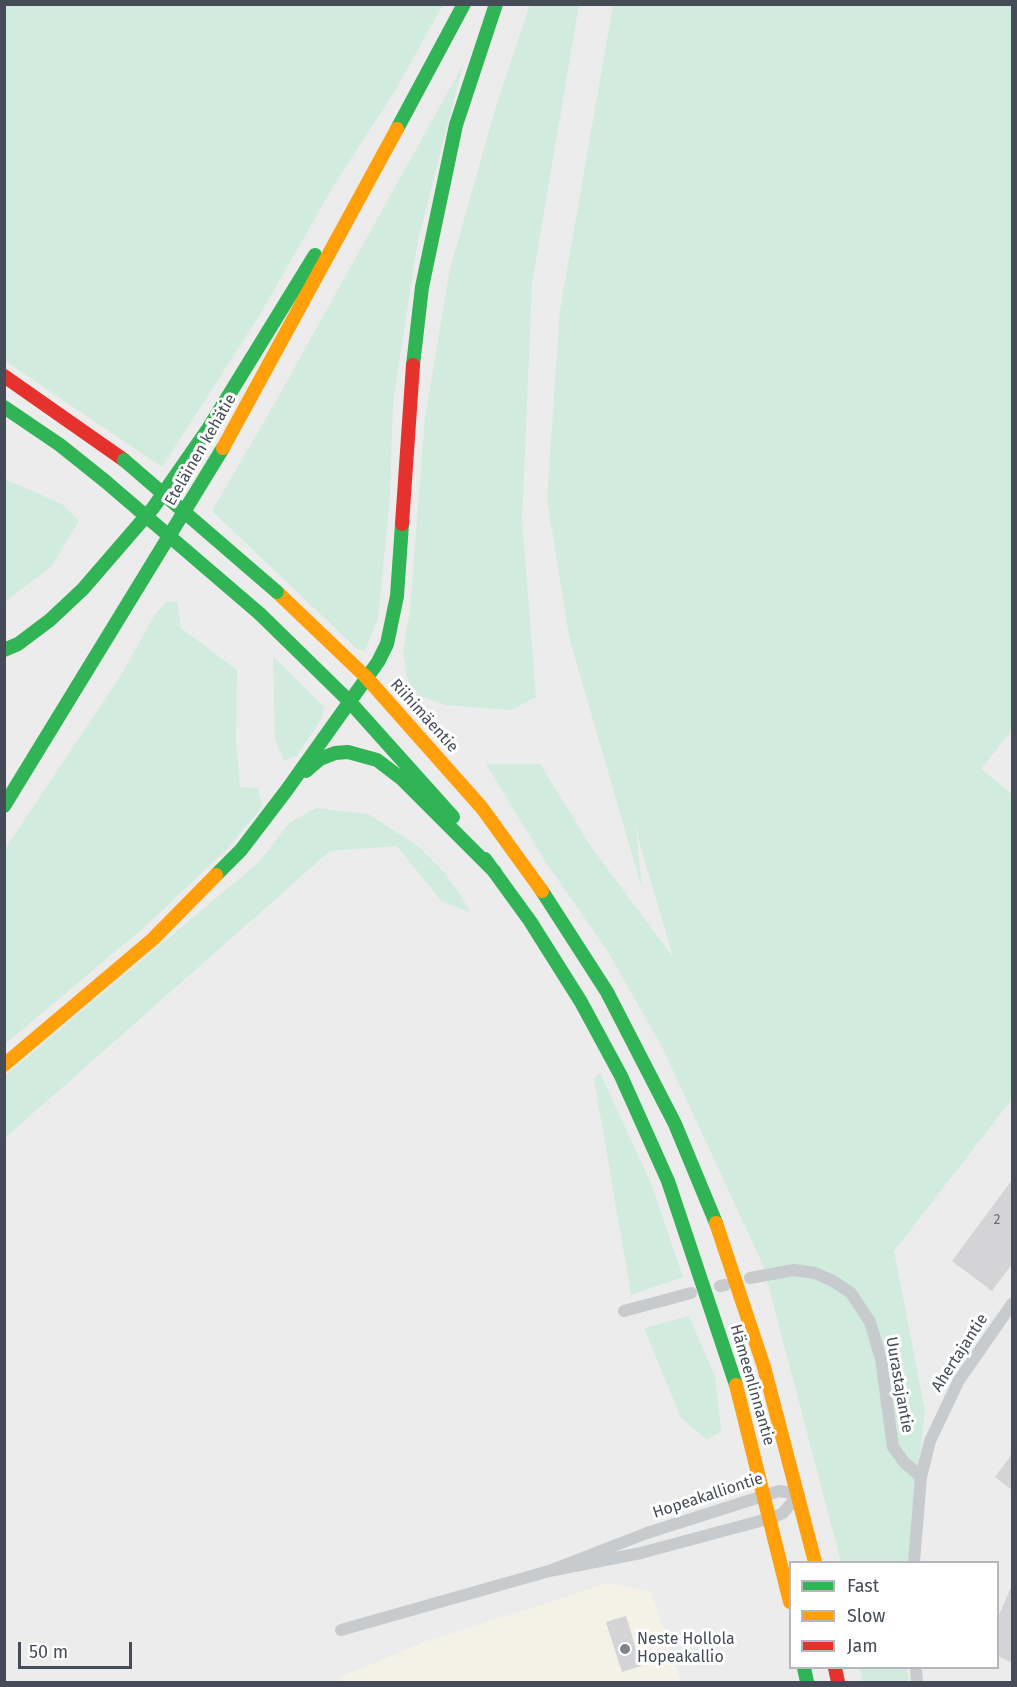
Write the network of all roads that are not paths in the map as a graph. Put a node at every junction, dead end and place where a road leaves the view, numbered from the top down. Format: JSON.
{"nodes":[{"id":1,"x":464,"y":4,"type":"edge"},
{"id":2,"x":495,"y":4,"type":"edge"},
{"id":3,"x":412,"y":101,"type":"junction"},
{"id":4,"x":4,"y":376,"type":"edge"},
{"id":5,"x":4,"y":407,"type":"edge"},
{"id":6,"x":4,"y":650,"type":"edge"},
{"id":7,"x":366,"y":677,"type":"junction"},
{"id":8,"x":349,"y":701,"type":"junction"},
{"id":9,"x":286,"y":792,"type":"junction"},
{"id":10,"x":4,"y":807,"type":"edge"},
{"id":11,"x":495,"y":872,"type":"junction"},
{"id":12,"x":4,"y":1065,"type":"edge"},
{"id":13,"x":699,"y":1179,"type":"joint"},
{"id":14,"x":750,"y":1278,"type":"dead end"},
{"id":15,"x":691,"y":1293,"type":"dead end"},
{"id":16,"x":1012,"y":1304,"type":"edge"},
{"id":17,"x":624,"y":1311,"type":"dead end"},
{"id":18,"x":921,"y":1477,"type":"junction"},
{"id":19,"x":799,"y":1494,"type":"junction"},
{"id":20,"x":765,"y":1495,"type":"junction"},
{"id":21,"x":771,"y":1518,"type":"junction"},
{"id":22,"x":815,"y":1561,"type":"edge"},
{"id":23,"x":914,"y":1561,"type":"edge"},
{"id":24,"x":549,"y":1571,"type":"junction"},
{"id":25,"x":789,"y":1598,"type":"edge"},
{"id":26,"x":341,"y":1630,"type":"dead end"}],
"edges":[{"from":1,"to":3,"type":"main road"},
{"from":2,"to":7,"type":"main road"},
{"from":3,"to":6,"type":"main road"},
{"from":3,"to":10,"type":"main road","name":"Eteläinen kehätie"},
{"from":4,"to":7,"type":"main road","name":"Riihimäentie","bridge":true},
{"from":5,"to":8,"type":"main road","bridge":true},
{"from":7,"to":8,"type":"main road"},
{"from":7,"to":13,"type":"main road","name":"Riihimäentie"},
{"from":8,"to":9,"type":"main road"},
{"from":8,"to":11,"type":"main road"},
{"from":9,"to":11,"type":"main road"},
{"from":9,"to":12,"type":"main road"},
{"from":11,"to":20,"type":"main road","name":"Hämeenlinnantie"},
{"from":13,"to":19,"type":"main road","name":"Hämeenlinnantie"},
{"from":14,"to":18,"type":"street","name":"Uurastajantie"},
{"from":15,"to":17,"type":"street"},
{"from":16,"to":18,"type":"street","name":"Ahertajantie"},
{"from":18,"to":23,"type":"street","name":"Ahertajantie"},
{"from":19,"to":20,"type":"street","name":"Hopeakalliontie"},
{"from":19,"to":21,"type":"street","name":"Hopeakalliontie"},
{"from":19,"to":22,"type":"main road","name":"Hämeenlinnantie"},
{"from":20,"to":21,"type":"main road","name":"Hämeenlinnantie"},
{"from":20,"to":24,"type":"street","name":"Hopeakalliontie"},
{"from":21,"to":24,"type":"street","name":"Hopeakalliontie"},
{"from":21,"to":25,"type":"main road","name":"Hämeenlinnantie"},
{"from":24,"to":26,"type":"street","name":"Hopeakalliontie"}]}
